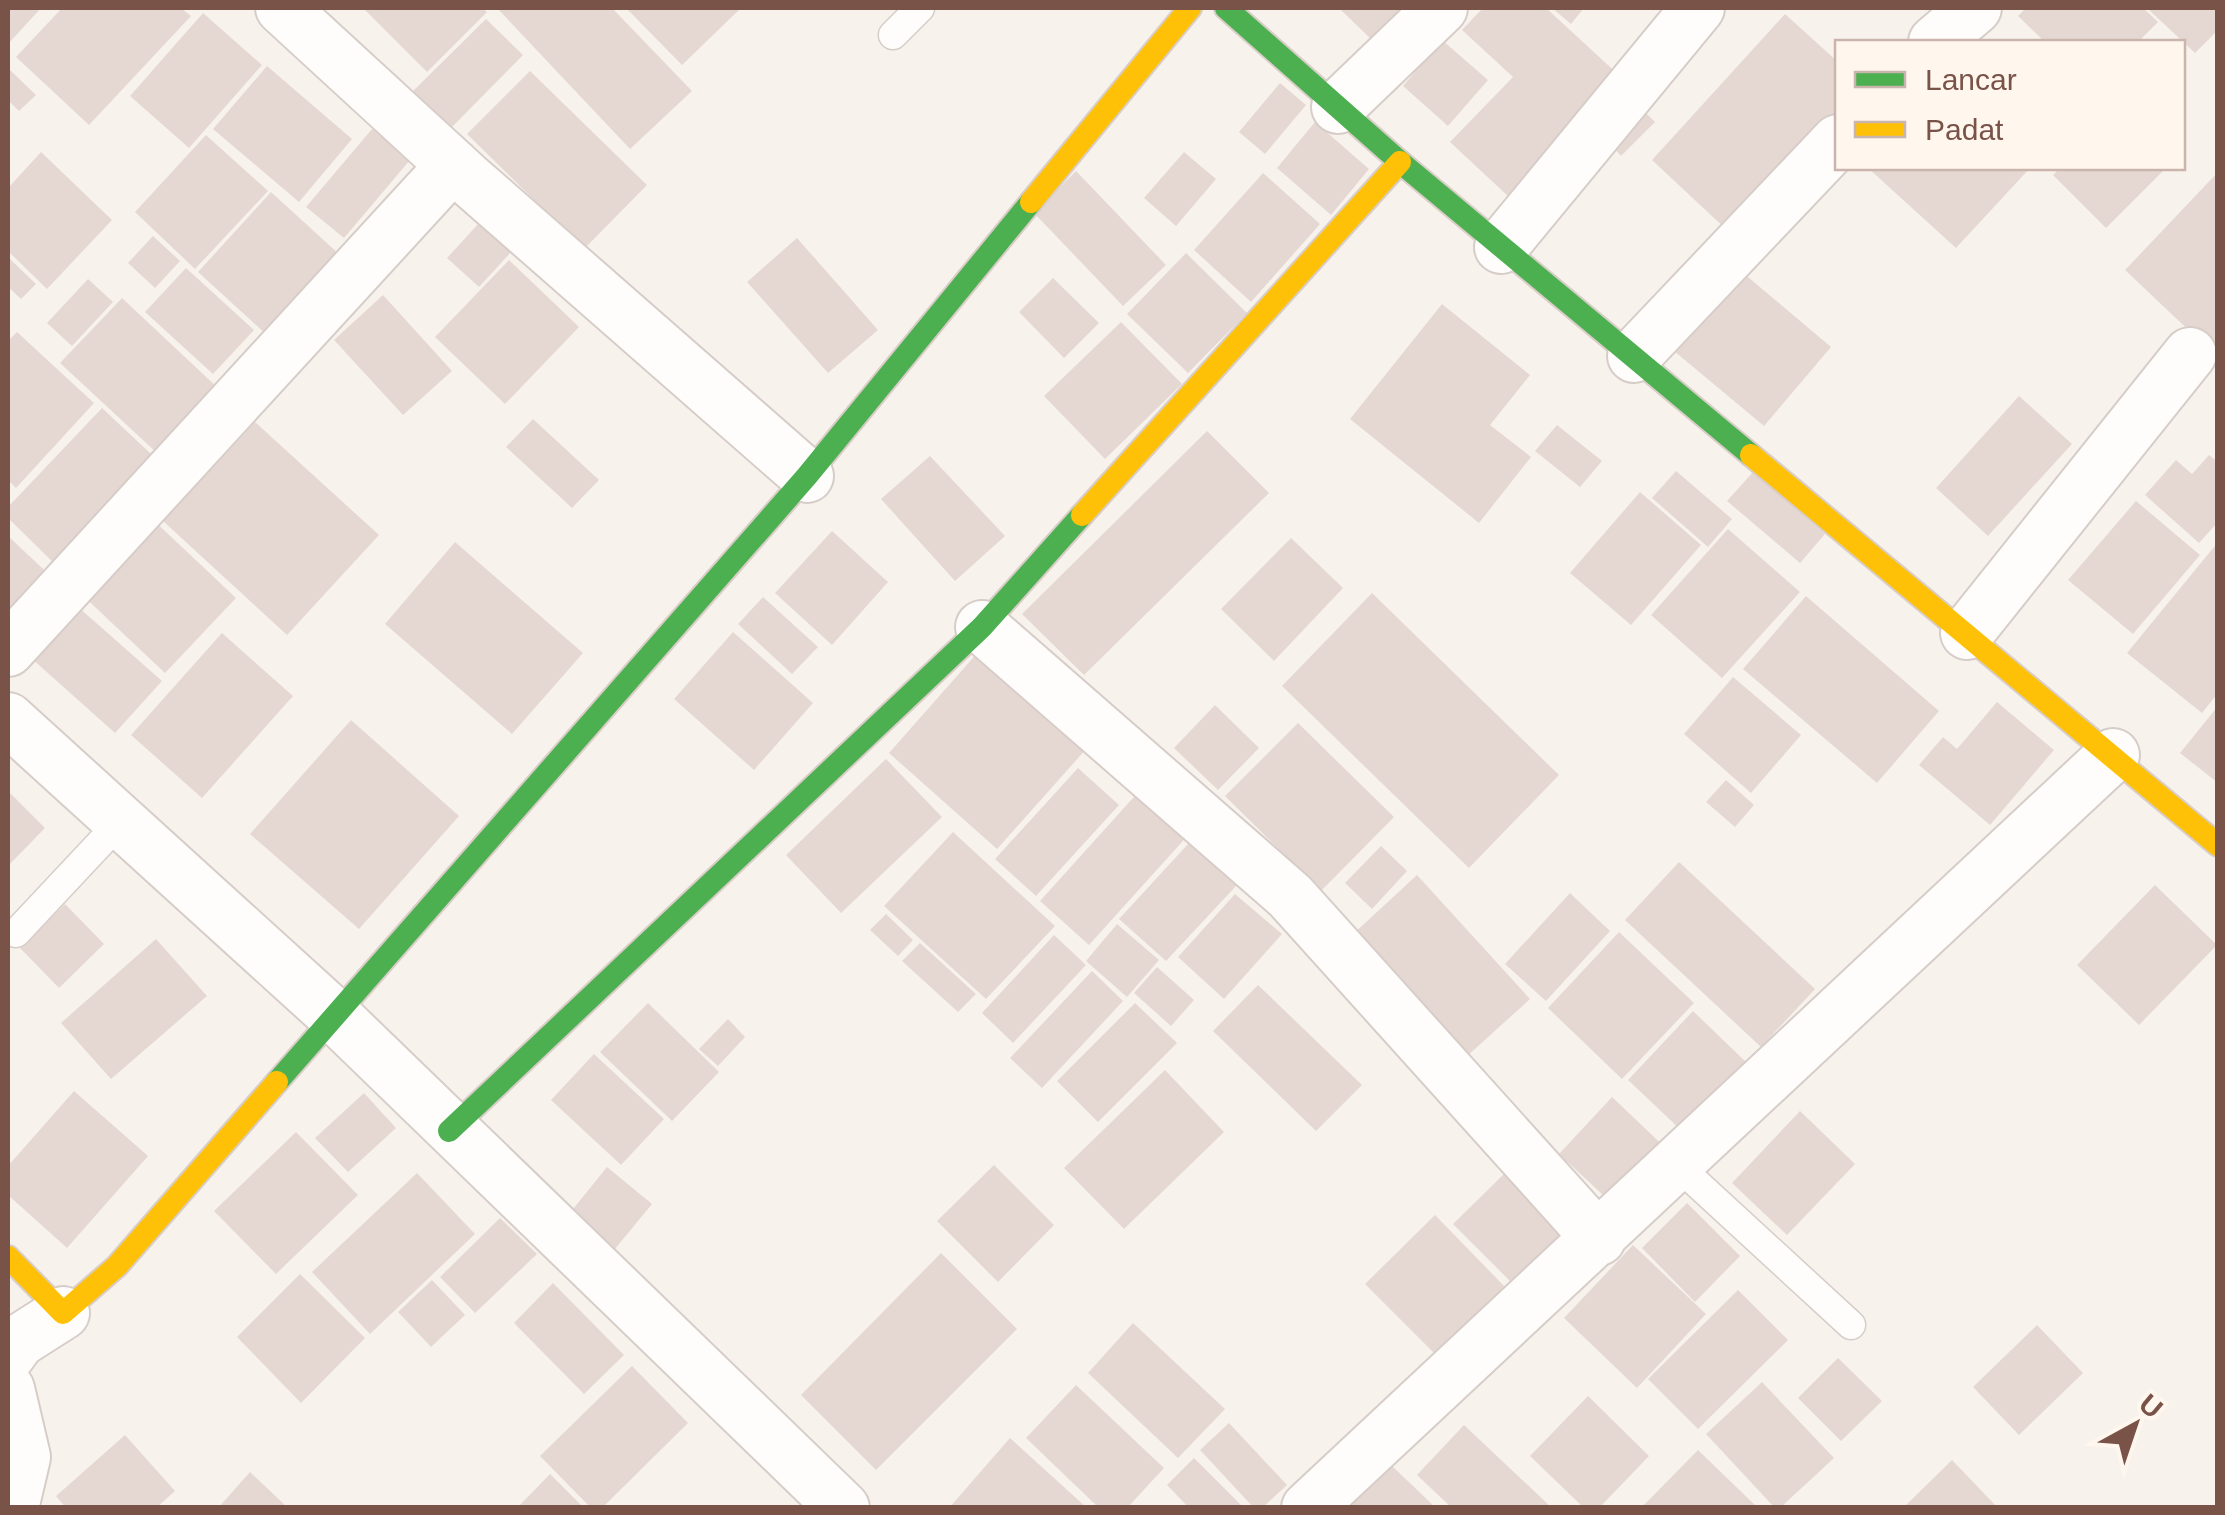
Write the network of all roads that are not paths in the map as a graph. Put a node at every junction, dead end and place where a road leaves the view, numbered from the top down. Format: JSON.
{"nodes":[{"id":1,"x":920,"y":8,"type":"edge"},
{"id":2,"x":1190,"y":8,"type":"edge"},
{"id":3,"x":1226,"y":8,"type":"edge"},
{"id":4,"x":1441,"y":8,"type":"edge"},
{"id":5,"x":1698,"y":8,"type":"edge"},
{"id":6,"x":1974,"y":8,"type":"edge"},
{"id":7,"x":311,"y":17,"type":"edge"},
{"id":8,"x":893,"y":34,"type":"dead end"},
{"id":9,"x":1937,"y":40,"type":"edge"},
{"id":10,"x":1338,"y":107,"type":"junction"},
{"id":11,"x":1835,"y":143,"type":"edge"},
{"id":12,"x":1400,"y":162,"type":"junction"},
{"id":13,"x":453,"y":165,"type":"junction"},
{"id":14,"x":1501,"y":247,"type":"junction"},
{"id":15,"x":2190,"y":354,"type":"dead end"},
{"id":16,"x":1634,"y":356,"type":"junction"},
{"id":17,"x":807,"y":476,"type":"junction"},
{"id":18,"x":982,"y":627,"type":"junction"},
{"id":19,"x":1967,"y":634,"type":"junction"},
{"id":20,"x":8,"y":650,"type":"edge"},
{"id":21,"x":8,"y":719,"type":"edge"},
{"id":22,"x":2113,"y":755,"type":"junction"},
{"id":23,"x":121,"y":821,"type":"junction"},
{"id":24,"x":2212,"y":827,"type":"edge"},
{"id":25,"x":16,"y":933,"type":"dead end"},
{"id":26,"x":336,"y":1017,"type":"junction"},
{"id":27,"x":450,"y":1132,"type":"junction"},
{"id":28,"x":1677,"y":1165,"type":"junction"},
{"id":29,"x":1598,"y":1239,"type":"junction"},
{"id":30,"x":8,"y":1257,"type":"edge"},
{"id":31,"x":63,"y":1312,"type":"junction"},
{"id":32,"x":1851,"y":1324,"type":"dead end"},
{"id":33,"x":8,"y":1356,"type":"edge"},
{"id":34,"x":8,"y":1389,"type":"edge"},
{"id":35,"x":12,"y":1508,"type":"edge"},
{"id":36,"x":844,"y":1508,"type":"edge"},
{"id":37,"x":1308,"y":1508,"type":"edge"}],
"edges":[{"from":1,"to":8,"type":"lane"},
{"from":2,"to":17,"type":"street"},
{"from":3,"to":10,"type":"street"},
{"from":4,"to":10,"type":"street"},
{"from":5,"to":14,"type":"street"},
{"from":6,"to":9,"type":"street"},
{"from":7,"to":13,"type":"street"},
{"from":10,"to":12,"type":"street"},
{"from":11,"to":16,"type":"street"},
{"from":12,"to":14,"type":"street"},
{"from":12,"to":18,"type":"street"},
{"from":13,"to":17,"type":"street"},
{"from":13,"to":20,"type":"street"},
{"from":14,"to":16,"type":"street"},
{"from":15,"to":19,"type":"street"},
{"from":16,"to":19,"type":"street"},
{"from":17,"to":26,"type":"street"},
{"from":18,"to":27,"type":"street"},
{"from":18,"to":29,"type":"street"},
{"from":19,"to":22,"type":"street"},
{"from":21,"to":23,"type":"street"},
{"from":22,"to":24,"type":"street"},
{"from":22,"to":28,"type":"street"},
{"from":23,"to":25,"type":"lane"},
{"from":23,"to":26,"type":"street"},
{"from":26,"to":27,"type":"street"},
{"from":26,"to":31,"type":"street"},
{"from":27,"to":36,"type":"street"},
{"from":28,"to":29,"type":"street"},
{"from":28,"to":32,"type":"lane"},
{"from":29,"to":37,"type":"street"},
{"from":30,"to":31,"type":"street"},
{"from":31,"to":33,"type":"street"},
{"from":34,"to":35,"type":"street"}]}
